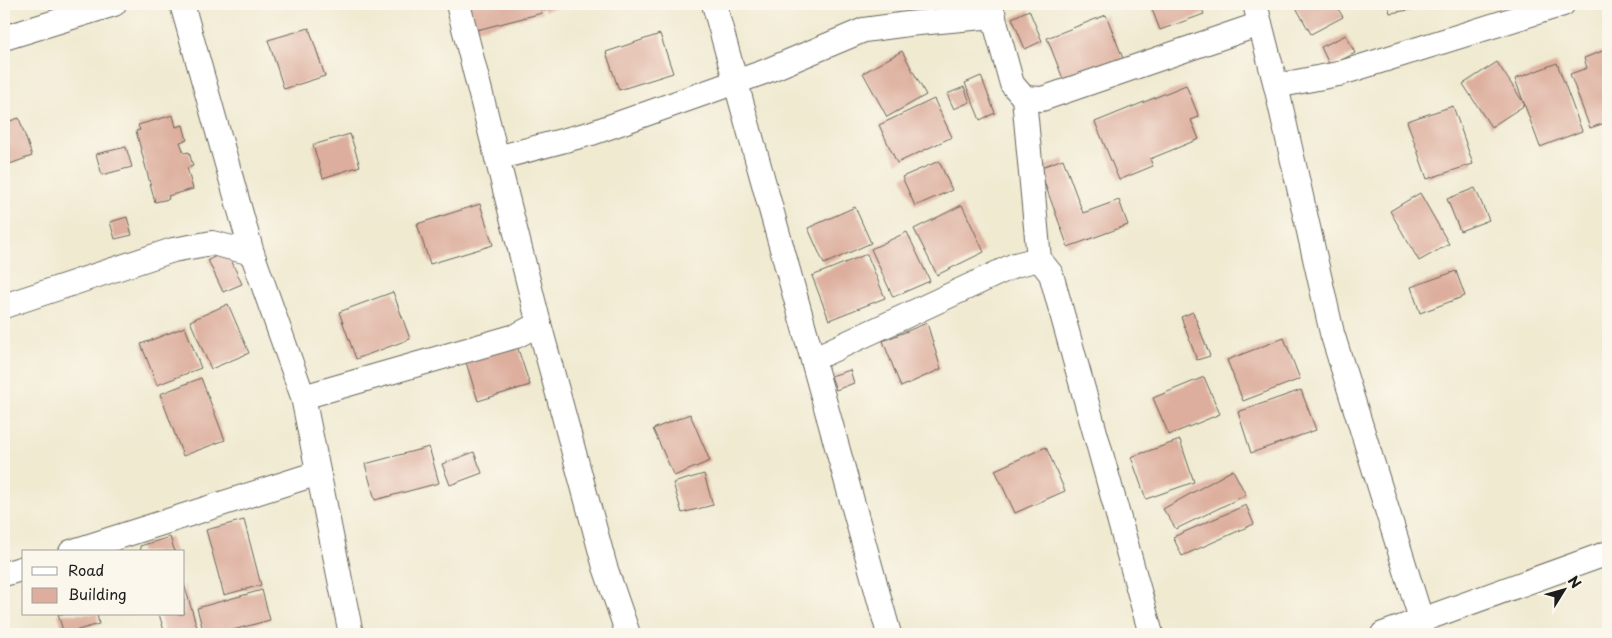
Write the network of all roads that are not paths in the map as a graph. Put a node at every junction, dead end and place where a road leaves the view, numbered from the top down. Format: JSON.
{"nodes":[{"id":1,"x":114,"y":4,"type":"edge"},
{"id":2,"x":182,"y":4,"type":"edge"},
{"id":3,"x":458,"y":4,"type":"edge"},
{"id":4,"x":714,"y":4,"type":"edge"},
{"id":5,"x":1563,"y":4,"type":"edge"},
{"id":6,"x":992,"y":10,"type":"edge"},
{"id":7,"x":1258,"y":14,"type":"edge"},
{"id":8,"x":4,"y":38,"type":"edge"},
{"id":9,"x":735,"y":82,"type":"junction"},
{"id":10,"x":1276,"y":86,"type":"junction"},
{"id":11,"x":1024,"y":98,"type":"junction"},
{"id":12,"x":497,"y":158,"type":"junction"},
{"id":13,"x":252,"y":253,"type":"junction"},
{"id":14,"x":1039,"y":259,"type":"junction"},
{"id":15,"x":4,"y":306,"type":"edge"},
{"id":16,"x":539,"y":324,"type":"junction"},
{"id":17,"x":813,"y":359,"type":"junction"},
{"id":18,"x":303,"y":397,"type":"junction"},
{"id":19,"x":318,"y":473,"type":"junction"},
{"id":20,"x":77,"y":550,"type":"edge"},
{"id":21,"x":1608,"y":554,"type":"edge"},
{"id":22,"x":22,"y":569,"type":"edge"},
{"id":23,"x":4,"y":574,"type":"edge"},
{"id":24,"x":1421,"y":619,"type":"junction"},
{"id":25,"x":351,"y":634,"type":"edge"},
{"id":26,"x":628,"y":634,"type":"edge"},
{"id":27,"x":890,"y":634,"type":"edge"},
{"id":28,"x":1151,"y":634,"type":"edge"},
{"id":29,"x":1383,"y":634,"type":"edge"}],
"edges":[{"from":1,"to":8,"type":"street"},
{"from":2,"to":13,"type":"street"},
{"from":3,"to":12,"type":"street"},
{"from":4,"to":9,"type":"street"},
{"from":5,"to":10,"type":"street"},
{"from":6,"to":9,"type":"street"},
{"from":6,"to":11,"type":"street"},
{"from":7,"to":10,"type":"street"},
{"from":7,"to":11,"type":"street"},
{"from":9,"to":12,"type":"street"},
{"from":9,"to":17,"type":"street"},
{"from":10,"to":24,"type":"street"},
{"from":11,"to":14,"type":"street"},
{"from":12,"to":16,"type":"street"},
{"from":13,"to":15,"type":"street"},
{"from":13,"to":18,"type":"street"},
{"from":14,"to":17,"type":"street"},
{"from":14,"to":28,"type":"street"},
{"from":16,"to":18,"type":"street"},
{"from":16,"to":26,"type":"street"},
{"from":17,"to":27,"type":"street"},
{"from":18,"to":19,"type":"street"},
{"from":19,"to":20,"type":"street"},
{"from":19,"to":25,"type":"street"},
{"from":21,"to":24,"type":"street"},
{"from":22,"to":23,"type":"street"},
{"from":24,"to":29,"type":"street"}]}
